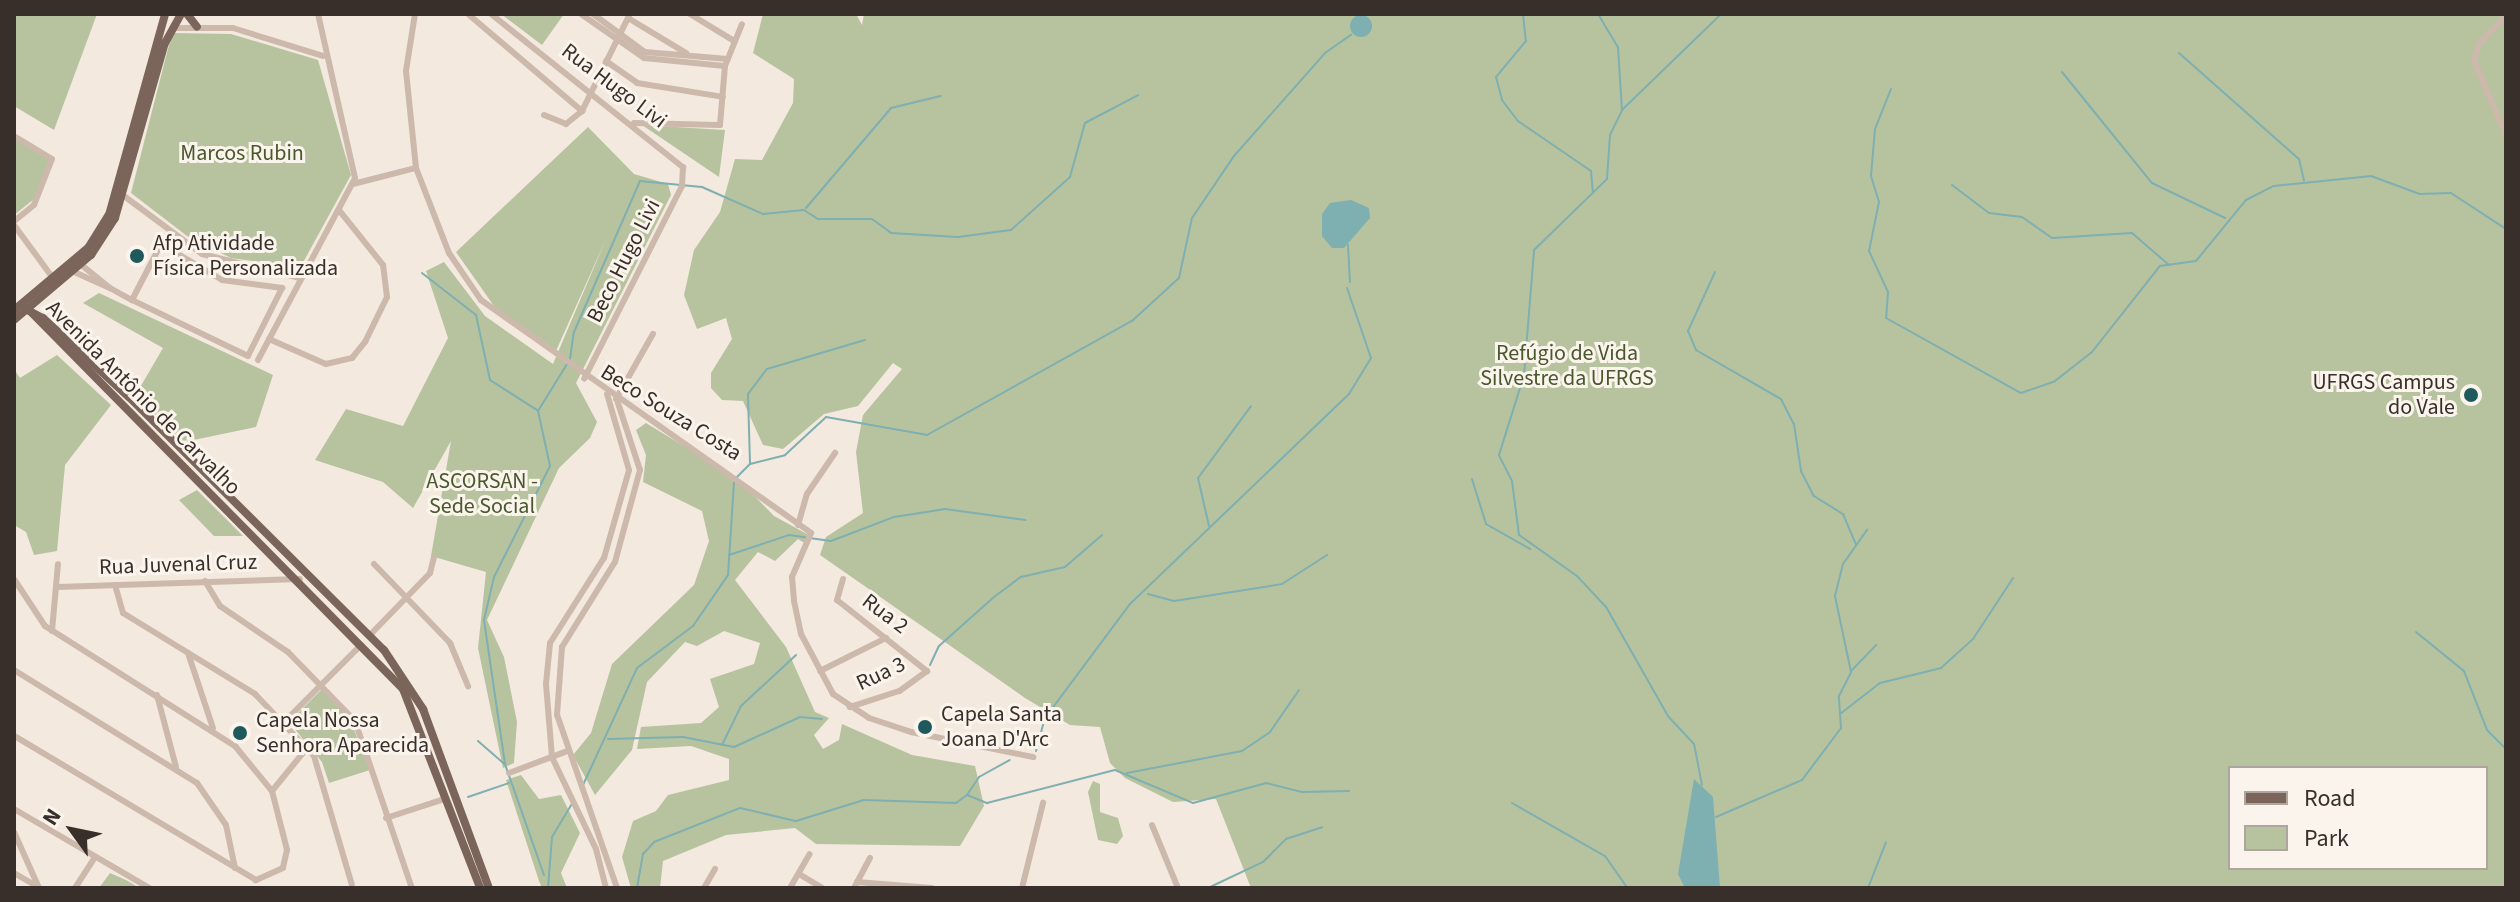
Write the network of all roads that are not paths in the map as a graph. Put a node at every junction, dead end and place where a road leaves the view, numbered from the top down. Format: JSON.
{"nodes":[{"id":1,"x":165,"y":14,"type":"edge"},
{"id":2,"x":184,"y":14,"type":"edge"},
{"id":3,"x":318,"y":14,"type":"edge"},
{"id":4,"x":415,"y":14,"type":"edge"},
{"id":5,"x":468,"y":14,"type":"edge"},
{"id":6,"x":478,"y":14,"type":"edge"},
{"id":7,"x":491,"y":14,"type":"edge"},
{"id":8,"x":581,"y":14,"type":"edge"},
{"id":9,"x":593,"y":14,"type":"edge"},
{"id":10,"x":690,"y":14,"type":"edge"},
{"id":11,"x":2506,"y":15,"type":"edge"},
{"id":12,"x":629,"y":16,"type":"edge"},
{"id":13,"x":474,"y":23,"type":"junction"},
{"id":14,"x":742,"y":24,"type":"dead end"},
{"id":15,"x":197,"y":27,"type":"junction"},
{"id":16,"x":173,"y":28,"type":"junction"},
{"id":17,"x":161,"y":30,"type":"junction"},
{"id":18,"x":618,"y":37,"type":"junction"},
{"id":19,"x":734,"y":41,"type":"junction"},
{"id":20,"x":689,"y":55,"type":"junction"},
{"id":21,"x":323,"y":56,"type":"junction"},
{"id":22,"x":606,"y":61,"type":"junction"},
{"id":23,"x":726,"y":62,"type":"junction"},
{"id":24,"x":590,"y":92,"type":"junction"},
{"id":25,"x":723,"y":97,"type":"junction"},
{"id":26,"x":582,"y":111,"type":"junction"},
{"id":27,"x":544,"y":115,"type":"dead end"},
{"id":28,"x":634,"y":123,"type":"junction"},
{"id":29,"x":2506,"y":135,"type":"edge"},
{"id":30,"x":14,"y":136,"type":"edge"},
{"id":31,"x":679,"y":157,"type":"joint"},
{"id":32,"x":416,"y":168,"type":"junction"},
{"id":33,"x":353,"y":184,"type":"junction"},
{"id":34,"x":124,"y":196,"type":"junction"},
{"id":35,"x":339,"y":210,"type":"junction"},
{"id":36,"x":14,"y":223,"type":"edge"},
{"id":37,"x":225,"y":263,"type":"junction"},
{"id":38,"x":80,"y":264,"type":"junction"},
{"id":39,"x":72,"y":271,"type":"junction"},
{"id":40,"x":91,"y":271,"type":"junction"},
{"id":41,"x":53,"y":278,"type":"junction"},
{"id":42,"x":219,"y":278,"type":"junction"},
{"id":43,"x":300,"y":278,"type":"junction"},
{"id":44,"x":85,"y":279,"type":"junction"},
{"id":45,"x":110,"y":288,"type":"junction"},
{"id":46,"x":38,"y":296,"type":"junction"},
{"id":47,"x":132,"y":300,"type":"junction"},
{"id":48,"x":18,"y":313,"type":"edge"},
{"id":49,"x":39,"y":319,"type":"junction"},
{"id":50,"x":653,"y":334,"type":"dead end"},
{"id":51,"x":269,"y":339,"type":"junction"},
{"id":52,"x":258,"y":360,"type":"dead end"},
{"id":53,"x":584,"y":379,"type":"junction"},
{"id":54,"x":607,"y":394,"type":"junction"},
{"id":55,"x":616,"y":399,"type":"junction"},
{"id":56,"x":132,"y":400,"type":"junction"},
{"id":57,"x":124,"y":409,"type":"junction"},
{"id":58,"x":835,"y":453,"type":"dead end"},
{"id":59,"x":798,"y":525,"type":"junction"},
{"id":60,"x":434,"y":557,"type":"dead end"},
{"id":61,"x":58,"y":564,"type":"dead end"},
{"id":62,"x":374,"y":564,"type":"dead end"},
{"id":63,"x":14,"y":579,"type":"edge"},
{"id":64,"x":300,"y":579,"type":"junction"},
{"id":65,"x":843,"y":579,"type":"dead end"},
{"id":66,"x":205,"y":581,"type":"junction"},
{"id":67,"x":115,"y":585,"type":"junction"},
{"id":68,"x":58,"y":587,"type":"junction"},
{"id":69,"x":585,"y":593,"type":"junction"},
{"id":70,"x":408,"y":598,"type":"junction"},
{"id":71,"x":595,"y":599,"type":"junction"},
{"id":72,"x":52,"y":631,"type":"junction"},
{"id":73,"x":353,"y":634,"type":"junction"},
{"id":74,"x":370,"y":635,"type":"junction"},
{"id":75,"x":886,"y":638,"type":"junction"},
{"id":76,"x":362,"y":643,"type":"junction"},
{"id":77,"x":378,"y":644,"type":"junction"},
{"id":78,"x":188,"y":653,"type":"junction"},
{"id":79,"x":820,"y":671,"type":"junction"},
{"id":80,"x":927,"y":671,"type":"joint"},
{"id":81,"x":16,"y":672,"type":"edge"},
{"id":82,"x":323,"y":682,"type":"junction"},
{"id":83,"x":546,"y":684,"type":"junction"},
{"id":84,"x":557,"y":684,"type":"junction"},
{"id":85,"x":468,"y":686,"type":"dead end"},
{"id":86,"x":157,"y":695,"type":"junction"},
{"id":87,"x":850,"y":707,"type":"junction"},
{"id":88,"x":284,"y":722,"type":"junction"},
{"id":89,"x":213,"y":728,"type":"junction"},
{"id":90,"x":14,"y":736,"type":"edge"},
{"id":91,"x":307,"y":748,"type":"junction"},
{"id":92,"x":565,"y":752,"type":"junction"},
{"id":93,"x":552,"y":757,"type":"junction"},
{"id":94,"x":1033,"y":757,"type":"dead end"},
{"id":95,"x":176,"y":767,"type":"junction"},
{"id":96,"x":509,"y":773,"type":"dead end"},
{"id":97,"x":272,"y":791,"type":"junction"},
{"id":98,"x":444,"y":799,"type":"junction"},
{"id":99,"x":1043,"y":803,"type":"dead end"},
{"id":100,"x":14,"y":809,"type":"edge"},
{"id":101,"x":386,"y":818,"type":"junction"},
{"id":102,"x":1152,"y":825,"type":"dead end"},
{"id":103,"x":14,"y":832,"type":"edge"},
{"id":104,"x":810,"y":854,"type":"dead end"},
{"id":105,"x":95,"y":857,"type":"junction"},
{"id":106,"x":870,"y":858,"type":"dead end"},
{"id":107,"x":235,"y":868,"type":"junction"},
{"id":108,"x":715,"y":869,"type":"dead end"},
{"id":109,"x":14,"y":873,"type":"edge"},
{"id":110,"x":799,"y":874,"type":"junction"},
{"id":111,"x":352,"y":885,"type":"dead end"},
{"id":112,"x":855,"y":885,"type":"edge"},
{"id":113,"x":38,"y":888,"type":"edge"},
{"id":114,"x":75,"y":888,"type":"edge"},
{"id":115,"x":149,"y":888,"type":"edge"},
{"id":116,"x":412,"y":888,"type":"edge"},
{"id":117,"x":480,"y":888,"type":"edge"},
{"id":118,"x":489,"y":888,"type":"edge"},
{"id":119,"x":606,"y":888,"type":"edge"},
{"id":120,"x":617,"y":888,"type":"edge"},
{"id":121,"x":704,"y":888,"type":"edge"},
{"id":122,"x":790,"y":888,"type":"edge"},
{"id":123,"x":822,"y":888,"type":"edge"},
{"id":124,"x":932,"y":888,"type":"edge"},
{"id":125,"x":1022,"y":888,"type":"edge"},
{"id":126,"x":1178,"y":888,"type":"edge"}],
"edges":[{"from":1,"to":17,"type":"main road"},
{"from":2,"to":15,"type":"main road"},
{"from":2,"to":16,"type":"main road"},
{"from":3,"to":21,"type":"street"},
{"from":4,"to":32,"type":"street","name":"Beco Souza Costa"},
{"from":5,"to":13,"type":"street"},
{"from":6,"to":13,"type":"street"},
{"from":7,"to":24,"type":"street","name":"Rua Hugo Livi"},
{"from":8,"to":18,"type":"street"},
{"from":9,"to":18,"type":"street"},
{"from":10,"to":19,"type":"street"},
{"from":11,"to":29,"type":"street"},
{"from":12,"to":18,"type":"street"},
{"from":12,"to":20,"type":"street"},
{"from":13,"to":26,"type":"street"},
{"from":14,"to":19,"type":"street"},
{"from":15,"to":16,"type":"street"},
{"from":15,"to":21,"type":"street"},
{"from":16,"to":17,"type":"main road"},
{"from":16,"to":34,"type":"main road"},
{"from":17,"to":41,"type":"main road"},
{"from":18,"to":20,"type":"street"},
{"from":18,"to":22,"type":"street"},
{"from":18,"to":23,"type":"street"},
{"from":19,"to":23,"type":"street"},
{"from":20,"to":23,"type":"street"},
{"from":21,"to":33,"type":"street"},
{"from":22,"to":24,"type":"street"},
{"from":22,"to":25,"type":"street"},
{"from":23,"to":25,"type":"street"},
{"from":24,"to":26,"type":"street"},
{"from":24,"to":28,"type":"street","name":"Rua Hugo Livi"},
{"from":25,"to":28,"type":"street"},
{"from":26,"to":27,"type":"street"},
{"from":28,"to":31,"type":"street","name":"Rua Hugo Livi"},
{"from":30,"to":36,"type":"street"},
{"from":31,"to":53,"type":"street","name":"Beco Hugo Livi"},
{"from":32,"to":33,"type":"street"},
{"from":32,"to":53,"type":"street","name":"Beco Souza Costa"},
{"from":33,"to":35,"type":"street"},
{"from":34,"to":37,"type":"street"},
{"from":34,"to":38,"type":"main road"},
{"from":35,"to":43,"type":"street"},
{"from":35,"to":51,"type":"street"},
{"from":36,"to":41,"type":"street"},
{"from":37,"to":42,"type":"street"},
{"from":37,"to":43,"type":"street"},
{"from":38,"to":39,"type":"main road"},
{"from":38,"to":40,"type":"street"},
{"from":39,"to":44,"type":"street"},
{"from":39,"to":46,"type":"main road"},
{"from":40,"to":44,"type":"street"},
{"from":40,"to":45,"type":"street"},
{"from":41,"to":46,"type":"main road"},
{"from":42,"to":47,"type":"street"},
{"from":42,"to":47,"type":"street"},
{"from":43,"to":51,"type":"street"},
{"from":44,"to":45,"type":"street"},
{"from":45,"to":47,"type":"street"},
{"from":46,"to":48,"type":"main road"},
{"from":46,"to":49,"type":"main road"},
{"from":48,"to":49,"type":"main road"},
{"from":48,"to":49,"type":"main road","name":"Avenida Antônio de Carvalho"},
{"from":49,"to":56,"type":"main road","name":"Avenida Antônio de Carvalho"},
{"from":49,"to":57,"type":"main road","name":"Avenida Antônio de Carvalho"},
{"from":50,"to":55,"type":"street"},
{"from":51,"to":52,"type":"street"},
{"from":53,"to":54,"type":"street","name":"Beco Souza Costa"},
{"from":54,"to":55,"type":"street","name":"Beco Souza Costa"},
{"from":54,"to":69,"type":"street"},
{"from":55,"to":59,"type":"street","name":"Beco Souza Costa"},
{"from":55,"to":71,"type":"street"},
{"from":56,"to":57,"type":"main road"},
{"from":56,"to":74,"type":"main road","name":"Avenida Antônio de Carvalho"},
{"from":57,"to":64,"type":"main road","name":"Avenida Antônio de Carvalho"},
{"from":58,"to":59,"type":"street"},
{"from":59,"to":79,"type":"street"},
{"from":60,"to":70,"type":"street"},
{"from":61,"to":68,"type":"street"},
{"from":62,"to":70,"type":"street"},
{"from":63,"to":72,"type":"street"},
{"from":64,"to":66,"type":"street","name":"Rua Juvenal Cruz"},
{"from":64,"to":73,"type":"main road","name":"Avenida Antônio de Carvalho"},
{"from":65,"to":75,"type":"street","name":"Rua 2"},
{"from":66,"to":67,"type":"street","name":"Rua Juvenal Cruz"},
{"from":66,"to":82,"type":"street"},
{"from":67,"to":68,"type":"street","name":"Rua Juvenal Cruz"},
{"from":67,"to":78,"type":"street"},
{"from":68,"to":72,"type":"street"},
{"from":69,"to":71,"type":"street"},
{"from":69,"to":83,"type":"street"},
{"from":70,"to":74,"type":"street"},
{"from":70,"to":85,"type":"street"},
{"from":71,"to":84,"type":"street"},
{"from":72,"to":86,"type":"street"},
{"from":73,"to":74,"type":"main road"},
{"from":73,"to":76,"type":"main road","name":"Avenida Antônio de Carvalho"},
{"from":74,"to":77,"type":"main road","name":"Avenida Antônio de Carvalho"},
{"from":75,"to":79,"type":"street"},
{"from":75,"to":80,"type":"street","name":"Rua 2"},
{"from":76,"to":77,"type":"main road"},
{"from":76,"to":82,"type":"street"},
{"from":76,"to":98,"type":"main road","name":"Avenida Antônio de Carvalho"},
{"from":77,"to":118,"type":"main road","name":"Avenida Antônio de Carvalho"},
{"from":78,"to":88,"type":"street"},
{"from":78,"to":89,"type":"street"},
{"from":79,"to":87,"type":"street"},
{"from":80,"to":87,"type":"street","name":"Rua 3"},
{"from":81,"to":95,"type":"street"},
{"from":82,"to":88,"type":"street"},
{"from":82,"to":101,"type":"street"},
{"from":83,"to":84,"type":"street"},
{"from":83,"to":93,"type":"street"},
{"from":84,"to":92,"type":"street"},
{"from":86,"to":89,"type":"street"},
{"from":86,"to":95,"type":"street"},
{"from":87,"to":94,"type":"street"},
{"from":88,"to":91,"type":"street"},
{"from":89,"to":97,"type":"street"},
{"from":90,"to":107,"type":"street"},
{"from":91,"to":97,"type":"street"},
{"from":91,"to":111,"type":"street"},
{"from":92,"to":93,"type":"street"},
{"from":92,"to":120,"type":"street"},
{"from":93,"to":96,"type":"street"},
{"from":93,"to":119,"type":"street"},
{"from":95,"to":107,"type":"street"},
{"from":97,"to":107,"type":"street"},
{"from":98,"to":101,"type":"street"},
{"from":98,"to":117,"type":"main road","name":"Avenida Antônio de Carvalho"},
{"from":99,"to":125,"type":"street"},
{"from":100,"to":105,"type":"street"},
{"from":101,"to":116,"type":"street"},
{"from":102,"to":126,"type":"street"},
{"from":103,"to":113,"type":"street"},
{"from":104,"to":110,"type":"street"},
{"from":105,"to":114,"type":"street"},
{"from":105,"to":115,"type":"street"},
{"from":106,"to":112,"type":"street"},
{"from":108,"to":121,"type":"street"},
{"from":109,"to":113,"type":"street"},
{"from":110,"to":122,"type":"street"},
{"from":110,"to":123,"type":"street"},
{"from":112,"to":124,"type":"street"}]}
